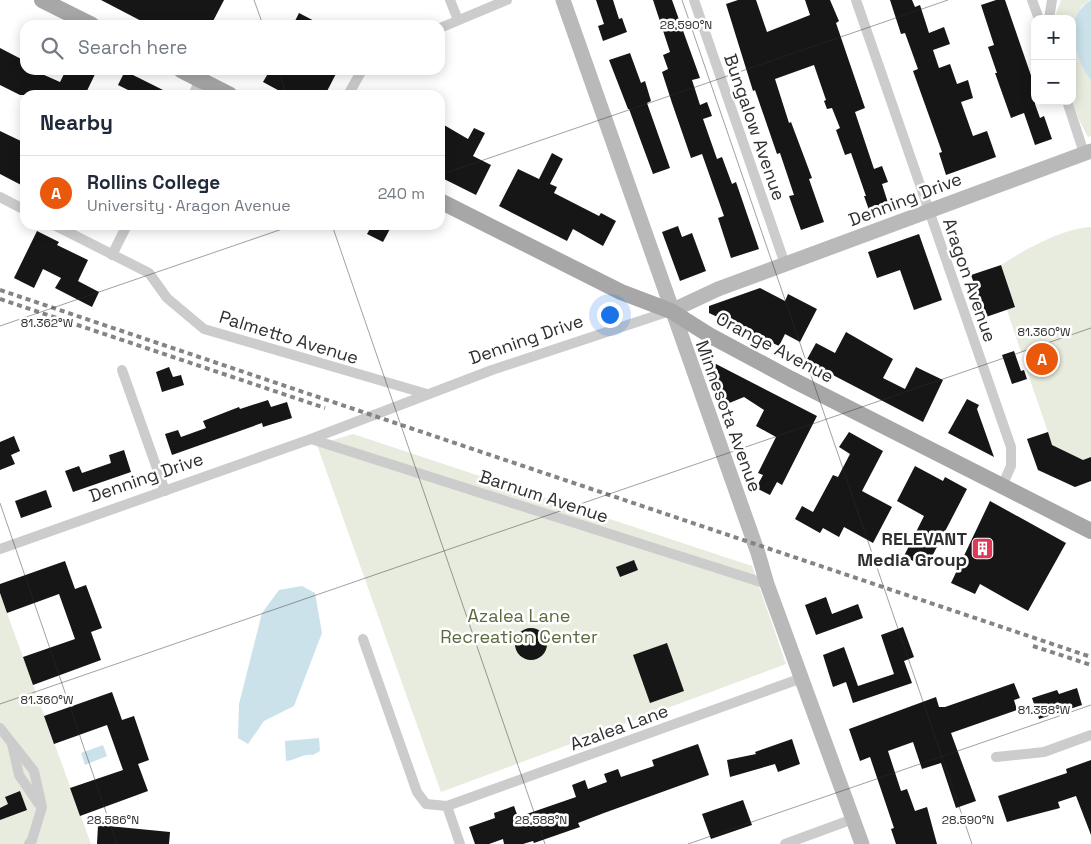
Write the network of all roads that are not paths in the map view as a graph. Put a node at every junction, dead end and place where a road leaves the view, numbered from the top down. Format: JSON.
{"nodes":[{"id":1,"x":42,"y":0,"type":"edge"},
{"id":2,"x":450,"y":0,"type":"edge"},
{"id":3,"x":507,"y":0,"type":"edge"},
{"id":4,"x":563,"y":0,"type":"edge"},
{"id":5,"x":694,"y":0,"type":"edge"},
{"id":6,"x":856,"y":0,"type":"edge"},
{"id":7,"x":1032,"y":0,"type":"edge"},
{"id":8,"x":1052,"y":0,"type":"edge"},
{"id":9,"x":1038,"y":15,"type":"edge"},
{"id":10,"x":1050,"y":15,"type":"edge"},
{"id":11,"x":82,"y":20,"type":"edge"},
{"id":12,"x":458,"y":20,"type":"junction"},
{"id":13,"x":445,"y":26,"type":"edge"},
{"id":14,"x":190,"y":75,"type":"edge"},
{"id":15,"x":359,"y":75,"type":"edge"},
{"id":16,"x":200,"y":80,"type":"junction"},
{"id":17,"x":195,"y":90,"type":"edge"},
{"id":18,"x":220,"y":90,"type":"edge"},
{"id":19,"x":351,"y":90,"type":"edge"},
{"id":20,"x":1069,"y":105,"type":"edge"},
{"id":21,"x":1088,"y":152,"type":"edge"},
{"id":22,"x":0,"y":197,"type":"edge"},
{"id":23,"x":445,"y":204,"type":"edge"},
{"id":24,"x":20,"y":207,"type":"edge"},
{"id":25,"x":928,"y":210,"type":"junction"},
{"id":26,"x":64,"y":230,"type":"edge"},
{"id":27,"x":124,"y":230,"type":"edge"},
{"id":28,"x":112,"y":255,"type":"junction"},
{"id":29,"x":785,"y":264,"type":"junction"},
{"id":30,"x":671,"y":311,"type":"junction"},
{"id":31,"x":122,"y":370,"type":"dead end"},
{"id":32,"x":427,"y":394,"type":"junction"},
{"id":33,"x":311,"y":439,"type":"junction"},
{"id":34,"x":1002,"y":486,"type":"junction"},
{"id":35,"x":164,"y":491,"type":"junction"},
{"id":36,"x":1091,"y":531,"type":"edge"},
{"id":37,"x":0,"y":549,"type":"edge"},
{"id":38,"x":767,"y":584,"type":"junction"},
{"id":39,"x":363,"y":639,"type":"dead end"},
{"id":40,"x":802,"y":678,"type":"junction"},
{"id":41,"x":0,"y":728,"type":"edge"},
{"id":42,"x":1091,"y":735,"type":"edge"},
{"id":43,"x":12,"y":741,"type":"junction"},
{"id":44,"x":996,"y":757,"type":"dead end"},
{"id":45,"x":446,"y":806,"type":"junction"},
{"id":46,"x":42,"y":807,"type":"junction"},
{"id":47,"x":853,"y":819,"type":"junction"},
{"id":48,"x":28,"y":844,"type":"edge"},
{"id":49,"x":460,"y":844,"type":"edge"},
{"id":50,"x":785,"y":844,"type":"edge"},
{"id":51,"x":862,"y":844,"type":"edge"}],
"edges":[{"from":1,"to":11,"type":"main road"},
{"from":2,"to":12,"type":"street"},
{"from":3,"to":12,"type":"street"},
{"from":4,"to":30,"type":"street","name":"Minnesota Avenue"},
{"from":5,"to":29,"type":"street","name":"Bungalow Avenue"},
{"from":6,"to":25,"type":"street","name":"Aragon Avenue"},
{"from":7,"to":9,"type":"street"},
{"from":8,"to":10,"type":"street"},
{"from":12,"to":13,"type":"street"},
{"from":14,"to":16,"type":"main road"},
{"from":15,"to":19,"type":"street"},
{"from":16,"to":17,"type":"street"},
{"from":16,"to":18,"type":"main road"},
{"from":20,"to":21,"type":"street"},
{"from":21,"to":25,"type":"street","name":"Denning Drive"},
{"from":22,"to":24,"type":"street"},
{"from":23,"to":30,"type":"main road","name":"Orange Avenue"},
{"from":25,"to":29,"type":"street","name":"Denning Drive"},
{"from":25,"to":34,"type":"street","name":"Aragon Avenue"},
{"from":26,"to":28,"type":"street","name":"Palmetto Avenue"},
{"from":27,"to":28,"type":"street"},
{"from":28,"to":32,"type":"street","name":"Palmetto Avenue"},
{"from":29,"to":30,"type":"street","name":"Denning Drive"},
{"from":30,"to":32,"type":"street","name":"Denning Drive"},
{"from":30,"to":34,"type":"main road","name":"Orange Avenue"},
{"from":30,"to":38,"type":"street","name":"Minnesota Avenue"},
{"from":31,"to":35,"type":"street"},
{"from":32,"to":33,"type":"street","name":"Denning Drive"},
{"from":33,"to":35,"type":"street","name":"Denning Drive"},
{"from":33,"to":38,"type":"street","name":"Barnum Avenue"},
{"from":34,"to":36,"type":"main road","name":"Orange Avenue"},
{"from":35,"to":37,"type":"street","name":"Denning Drive"},
{"from":38,"to":40,"type":"street","name":"Minnesota Avenue"},
{"from":39,"to":45,"type":"street"},
{"from":40,"to":45,"type":"street","name":"Azalea Lane"},
{"from":40,"to":47,"type":"street","name":"Minnesota Avenue"},
{"from":41,"to":43,"type":"street"},
{"from":42,"to":44,"type":"street"},
{"from":43,"to":46,"type":"street"},
{"from":43,"to":46,"type":"street"},
{"from":45,"to":49,"type":"street"},
{"from":46,"to":48,"type":"street"},
{"from":47,"to":50,"type":"street"},
{"from":47,"to":51,"type":"street","name":"Minnesota Avenue"}]}
